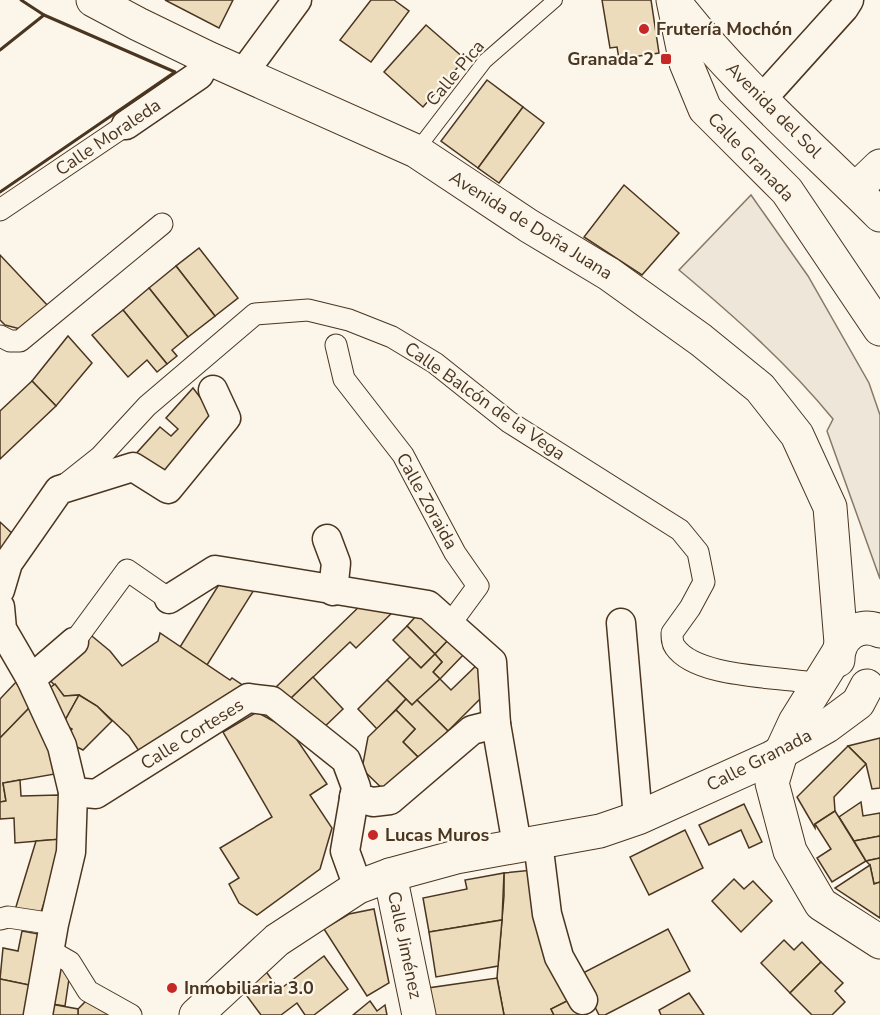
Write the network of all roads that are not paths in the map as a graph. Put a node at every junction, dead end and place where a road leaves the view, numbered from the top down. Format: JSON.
{"nodes":[{"id":1,"x":93,"y":0,"type":"edge"},
{"id":2,"x":297,"y":0,"type":"edge"},
{"id":3,"x":555,"y":0,"type":"edge"},
{"id":4,"x":673,"y":0,"type":"edge"},
{"id":5,"x":849,"y":0,"type":"edge"},
{"id":6,"x":208,"y":57,"type":"junction"},
{"id":7,"x":244,"y":72,"type":"junction"},
{"id":8,"x":762,"y":99,"type":"junction"},
{"id":9,"x":126,"y":125,"type":"joint"},
{"id":10,"x":416,"y":151,"type":"junction"},
{"id":11,"x":880,"y":166,"type":"edge"},
{"id":12,"x":855,"y":190,"type":"junction"},
{"id":13,"x":0,"y":210,"type":"edge"},
{"id":14,"x":880,"y":215,"type":"edge"},
{"id":15,"x":162,"y":224,"type":"dead end"},
{"id":16,"x":880,"y":329,"type":"edge"},
{"id":17,"x":0,"y":336,"type":"edge"},
{"id":18,"x":336,"y":345,"type":"dead end"},
{"id":19,"x":213,"y":390,"type":"dead end"},
{"id":20,"x":59,"y":490,"type":"junction"},
{"id":21,"x":327,"y":539,"type":"dead end"},
{"id":22,"x":0,"y":590,"type":"edge"},
{"id":23,"x":333,"y":591,"type":"junction"},
{"id":24,"x":169,"y":599,"type":"joint"},
{"id":25,"x":0,"y":607,"type":"edge"},
{"id":26,"x":621,"y":623,"type":"dead end"},
{"id":27,"x":450,"y":624,"type":"junction"},
{"id":28,"x":857,"y":638,"type":"edge"},
{"id":29,"x":74,"y":642,"type":"joint"},
{"id":30,"x":30,"y":679,"type":"junction"},
{"id":31,"x":818,"y":684,"type":"junction"},
{"id":32,"x":874,"y":684,"type":"edge"},
{"id":33,"x":496,"y":724,"type":"junction"},
{"id":34,"x":782,"y":750,"type":"junction"},
{"id":35,"x":73,"y":792,"type":"junction"},
{"id":36,"x":354,"y":797,"type":"junction"},
{"id":37,"x":639,"y":818,"type":"junction"},
{"id":38,"x":528,"y":844,"type":"junction"},
{"id":39,"x":390,"y":875,"type":"junction"},
{"id":40,"x":358,"y":887,"type":"junction"},
{"id":41,"x":0,"y":919,"type":"edge"},
{"id":42,"x":51,"y":937,"type":"junction"},
{"id":43,"x":880,"y":942,"type":"edge"},
{"id":44,"x":583,"y":1000,"type":"dead end"},
{"id":45,"x":38,"y":1015,"type":"edge"},
{"id":46,"x":131,"y":1015,"type":"edge"},
{"id":47,"x":196,"y":1015,"type":"edge"},
{"id":48,"x":419,"y":1015,"type":"edge"}],
"edges":[{"from":1,"to":6,"type":"street","name":"Avenida de Doña Juana"},
{"from":2,"to":7,"type":"street"},
{"from":3,"to":10,"type":"lane","name":"Calle Pica"},
{"from":4,"to":8,"type":"street","name":"Avenida del Sol"},
{"from":4,"to":16,"type":"street","name":"Calle Granada"},
{"from":5,"to":8,"type":"street"},
{"from":6,"to":7,"type":"street","name":"Avenida de Doña Juana"},
{"from":6,"to":9,"type":"street","name":"Calle Moraleda"},
{"from":7,"to":10,"type":"street","name":"Avenida de Doña Juana"},
{"from":8,"to":12,"type":"street","name":"Avenida del Sol"},
{"from":9,"to":13,"type":"street","name":"Calle Moraleda"},
{"from":10,"to":28,"type":"street","name":"Avenida de Doña Juana"},
{"from":11,"to":12,"type":"street"},
{"from":12,"to":14,"type":"street","name":"Avenida del Sol"},
{"from":15,"to":17,"type":"street"},
{"from":18,"to":27,"type":"street","name":"Calle Zoraida"},
{"from":19,"to":20,"type":"street"},
{"from":20,"to":22,"type":"street","name":"Calle Balcón de la Vega"},
{"from":20,"to":31,"type":"street","name":"Calle Balcón de la Vega"},
{"from":21,"to":23,"type":"street"},
{"from":23,"to":24,"type":"street"},
{"from":23,"to":27,"type":"street"},
{"from":24,"to":29,"type":"street"},
{"from":25,"to":30,"type":"street"},
{"from":26,"to":37,"type":"street"},
{"from":27,"to":33,"type":"street"},
{"from":28,"to":31,"type":"street"},
{"from":28,"to":32,"type":"street","name":"Avenida de Doña Juana"},
{"from":29,"to":30,"type":"street"},
{"from":30,"to":35,"type":"street"},
{"from":31,"to":34,"type":"street"},
{"from":32,"to":34,"type":"street","name":"Calle Granada"},
{"from":33,"to":36,"type":"street"},
{"from":33,"to":38,"type":"street"},
{"from":34,"to":37,"type":"street","name":"Calle Granada"},
{"from":34,"to":43,"type":"street"},
{"from":35,"to":36,"type":"street","name":"Calle Corteses"},
{"from":35,"to":42,"type":"street"},
{"from":36,"to":40,"type":"street","name":"Calle Corteses"},
{"from":37,"to":38,"type":"street","name":"Calle Granada"},
{"from":38,"to":39,"type":"street","name":"Calle Granada"},
{"from":38,"to":44,"type":"street"},
{"from":39,"to":40,"type":"street","name":"Calle Granada"},
{"from":39,"to":48,"type":"street","name":"Calle Jiménez"},
{"from":40,"to":47,"type":"street","name":"Calle Granada"},
{"from":41,"to":42,"type":"street"},
{"from":42,"to":45,"type":"street"},
{"from":42,"to":46,"type":"street"}]}
